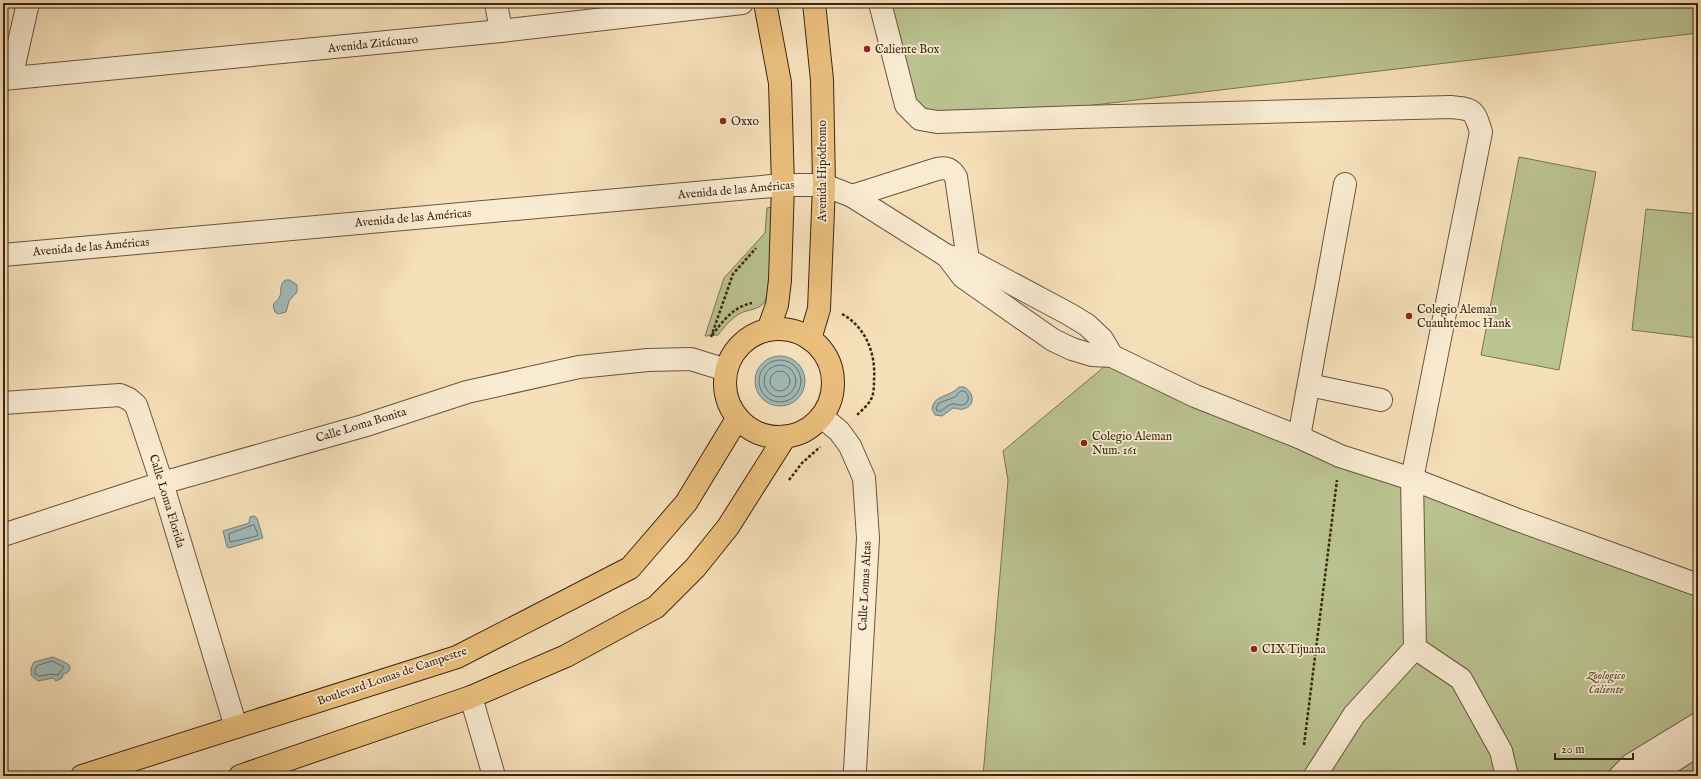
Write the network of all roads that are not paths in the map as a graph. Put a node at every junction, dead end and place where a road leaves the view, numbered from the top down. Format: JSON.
{"nodes":[{"id":1,"x":28,"y":3,"type":"edge"},
{"id":2,"x":496,"y":3,"type":"edge"},
{"id":3,"x":742,"y":3,"type":"edge"},
{"id":4,"x":765,"y":3,"type":"edge"},
{"id":5,"x":814,"y":3,"type":"edge"},
{"id":6,"x":880,"y":3,"type":"edge"},
{"id":7,"x":501,"y":31,"type":"junction"},
{"id":8,"x":7,"y":79,"type":"edge"},
{"id":9,"x":1345,"y":184,"type":"dead end"},
{"id":10,"x":783,"y":185,"type":"junction"},
{"id":11,"x":824,"y":185,"type":"junction"},
{"id":12,"x":852,"y":196,"type":"junction"},
{"id":13,"x":3,"y":255,"type":"edge"},
{"id":14,"x":957,"y":258,"type":"junction"},
{"id":15,"x":768,"y":330,"type":"junction"},
{"id":16,"x":810,"y":339,"type":"junction"},
{"id":17,"x":1112,"y":356,"type":"junction"},
{"id":18,"x":726,"y":370,"type":"junction"},
{"id":19,"x":1309,"y":385,"type":"junction"},
{"id":20,"x":1381,"y":400,"type":"dead end"},
{"id":21,"x":3,"y":403,"type":"edge"},
{"id":22,"x":822,"y":417,"type":"junction"},
{"id":23,"x":737,"y":419,"type":"junction"},
{"id":24,"x":785,"y":437,"type":"junction"},
{"id":25,"x":1299,"y":437,"type":"junction"},
{"id":26,"x":1412,"y":479,"type":"junction"},
{"id":27,"x":162,"y":483,"type":"junction"},
{"id":28,"x":3,"y":535,"type":"edge"},
{"id":29,"x":1698,"y":585,"type":"edge"},
{"id":30,"x":1415,"y":648,"type":"junction"},
{"id":31,"x":471,"y":697,"type":"junction"},
{"id":32,"x":1698,"y":724,"type":"edge"},
{"id":33,"x":236,"y":727,"type":"junction"},
{"id":34,"x":1698,"y":745,"type":"edge"},
{"id":35,"x":254,"y":774,"type":"edge"},
{"id":36,"x":855,"y":774,"type":"edge"},
{"id":37,"x":82,"y":776,"type":"edge"},
{"id":38,"x":494,"y":776,"type":"edge"},
{"id":39,"x":1315,"y":776,"type":"edge"},
{"id":40,"x":1508,"y":776,"type":"edge"},
{"id":41,"x":1620,"y":776,"type":"edge"},
{"id":42,"x":1649,"y":776,"type":"edge"}],
"edges":[{"from":1,"to":8,"type":"street"},
{"from":2,"to":7,"type":"street"},
{"from":3,"to":7,"type":"street","name":"Avenida Zitácuaro"},
{"from":4,"to":10,"type":"main road"},
{"from":5,"to":11,"type":"main road","name":"Avenida Hipódromo"},
{"from":6,"to":26,"type":"street"},
{"from":7,"to":8,"type":"street","name":"Avenida Zitácuaro"},
{"from":9,"to":19,"type":"street"},
{"from":10,"to":11,"type":"street","name":"Avenida de las Américas"},
{"from":10,"to":13,"type":"street","name":"Avenida de las Américas"},
{"from":10,"to":15,"type":"main road"},
{"from":11,"to":12,"type":"street"},
{"from":11,"to":16,"type":"main road","name":"Avenida Hipódromo"},
{"from":12,"to":14,"type":"street"},
{"from":12,"to":14,"type":"street"},
{"from":14,"to":17,"type":"street"},
{"from":14,"to":17,"type":"street"},
{"from":15,"to":16,"type":"main road"},
{"from":15,"to":18,"type":"main road"},
{"from":16,"to":22,"type":"main road"},
{"from":17,"to":25,"type":"street"},
{"from":18,"to":23,"type":"main road"},
{"from":18,"to":27,"type":"street","name":"Calle Loma Bonita"},
{"from":19,"to":20,"type":"street"},
{"from":19,"to":25,"type":"street"},
{"from":21,"to":27,"type":"street","name":"Calle Loma Florida"},
{"from":22,"to":24,"type":"main road"},
{"from":22,"to":36,"type":"street","name":"Calle Lomas Altas"},
{"from":23,"to":24,"type":"main road"},
{"from":23,"to":33,"type":"main road","name":"Boulevard Lomas de Campestre"},
{"from":24,"to":31,"type":"main road"},
{"from":25,"to":26,"type":"street"},
{"from":26,"to":29,"type":"street"},
{"from":26,"to":30,"type":"street"},
{"from":27,"to":28,"type":"street","name":"Calle Loma Bonita"},
{"from":27,"to":33,"type":"street","name":"Calle Loma Florida"},
{"from":30,"to":39,"type":"street"},
{"from":30,"to":40,"type":"street"},
{"from":31,"to":35,"type":"main road"},
{"from":31,"to":38,"type":"street"},
{"from":32,"to":41,"type":"street"},
{"from":33,"to":37,"type":"main road","name":"Boulevard Lomas de Campestre"},
{"from":34,"to":42,"type":"street"}]}
